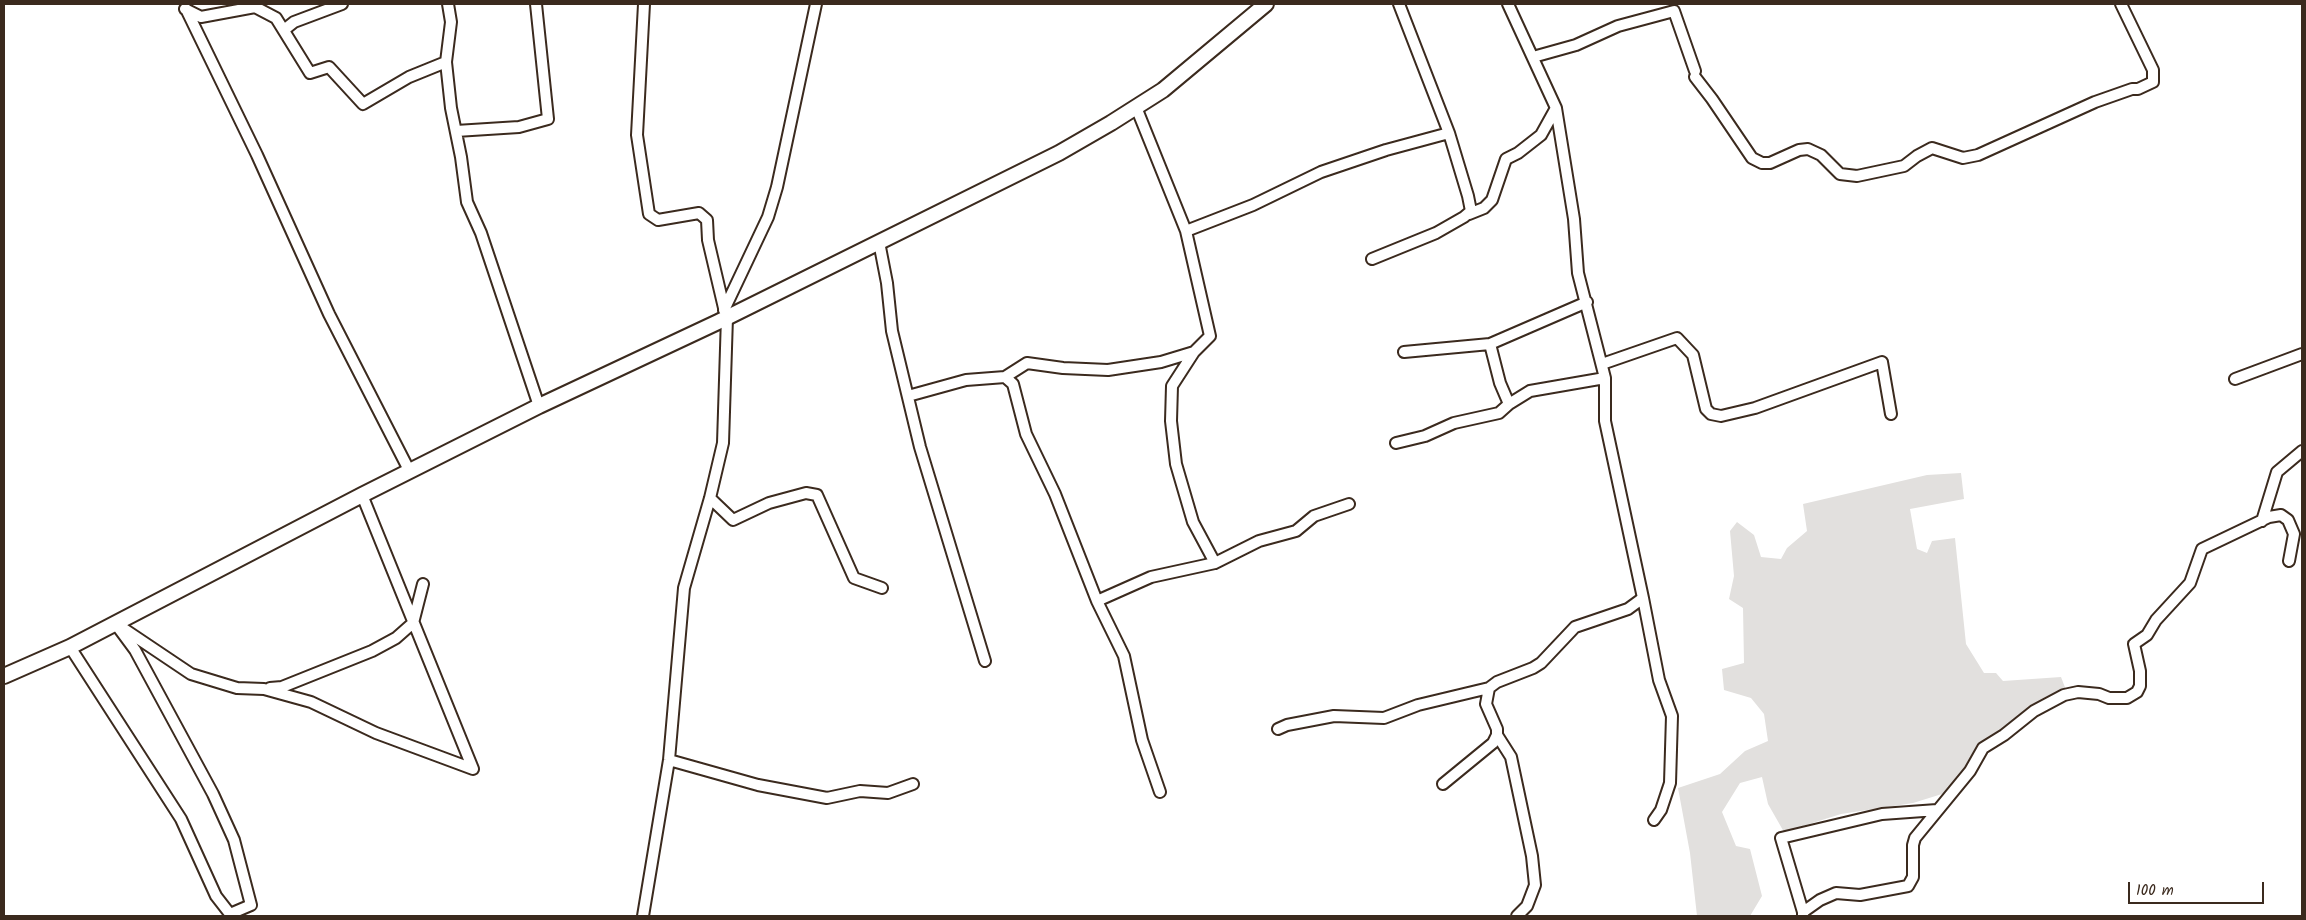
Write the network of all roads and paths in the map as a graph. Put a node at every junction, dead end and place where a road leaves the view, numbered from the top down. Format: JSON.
{"nodes":[{"id":1,"x":342,"y":4,"type":"edge"},
{"id":2,"x":448,"y":4,"type":"edge"},
{"id":3,"x":536,"y":4,"type":"edge"},
{"id":4,"x":644,"y":4,"type":"edge"},
{"id":5,"x":816,"y":4,"type":"edge"},
{"id":6,"x":1266,"y":4,"type":"edge"},
{"id":7,"x":1399,"y":4,"type":"edge"},
{"id":8,"x":1508,"y":4,"type":"edge"},
{"id":9,"x":2121,"y":4,"type":"edge"},
{"id":10,"x":184,"y":6,"type":"edge"},
{"id":11,"x":284,"y":30,"type":"junction"},
{"id":12,"x":1533,"y":57,"type":"junction"},
{"id":13,"x":446,"y":62,"type":"junction"},
{"id":14,"x":1136,"y":107,"type":"junction"},
{"id":15,"x":1556,"y":108,"type":"junction"},
{"id":16,"x":456,"y":131,"type":"junction"},
{"id":17,"x":1449,"y":133,"type":"junction"},
{"id":18,"x":1469,"y":214,"type":"junction"},
{"id":19,"x":1186,"y":230,"type":"junction"},
{"id":20,"x":879,"y":242,"type":"junction"},
{"id":21,"x":1372,"y":259,"type":"dead end"},
{"id":22,"x":1587,"y":302,"type":"junction"},
{"id":23,"x":723,"y":316,"type":"junction"},
{"id":24,"x":1490,"y":344,"type":"junction"},
{"id":25,"x":1194,"y":352,"type":"junction"},
{"id":26,"x":1404,"y":352,"type":"dead end"},
{"id":27,"x":2302,"y":354,"type":"edge"},
{"id":28,"x":1602,"y":364,"type":"junction"},
{"id":29,"x":1005,"y":377,"type":"junction"},
{"id":30,"x":1605,"y":378,"type":"junction"},
{"id":31,"x":2235,"y":379,"type":"dead end"},
{"id":32,"x":908,"y":396,"type":"junction"},
{"id":33,"x":1509,"y":404,"type":"junction"},
{"id":34,"x":539,"y":406,"type":"junction"},
{"id":35,"x":1891,"y":414,"type":"dead end"},
{"id":36,"x":1396,"y":443,"type":"dead end"},
{"id":37,"x":2302,"y":452,"type":"edge"},
{"id":38,"x":410,"y":472,"type":"junction"},
{"id":39,"x":362,"y":495,"type":"junction"},
{"id":40,"x":710,"y":498,"type":"junction"},
{"id":41,"x":1349,"y":504,"type":"dead end"},
{"id":42,"x":2262,"y":521,"type":"junction"},
{"id":43,"x":2289,"y":561,"type":"dead end"},
{"id":44,"x":1215,"y":563,"type":"junction"},
{"id":45,"x":423,"y":584,"type":"dead end"},
{"id":46,"x":882,"y":588,"type":"dead end"},
{"id":47,"x":1643,"y":598,"type":"junction"},
{"id":48,"x":1097,"y":601,"type":"junction"},
{"id":49,"x":114,"y":623,"type":"junction"},
{"id":50,"x":413,"y":623,"type":"junction"},
{"id":51,"x":70,"y":647,"type":"junction"},
{"id":52,"x":985,"y":661,"type":"dead end"},
{"id":53,"x":4,"y":676,"type":"edge"},
{"id":54,"x":1489,"y":688,"type":"junction"},
{"id":55,"x":264,"y":689,"type":"junction"},
{"id":56,"x":1278,"y":729,"type":"dead end"},
{"id":57,"x":1497,"y":735,"type":"junction"},
{"id":58,"x":669,"y":760,"type":"junction"},
{"id":59,"x":914,"y":784,"type":"dead end"},
{"id":60,"x":1443,"y":784,"type":"dead end"},
{"id":61,"x":1160,"y":792,"type":"dead end"},
{"id":62,"x":1937,"y":810,"type":"junction"},
{"id":63,"x":1654,"y":820,"type":"dead end"},
{"id":64,"x":1803,"y":914,"type":"edge"},
{"id":65,"x":643,"y":916,"type":"edge"},
{"id":66,"x":1517,"y":916,"type":"edge"}],
"edges":[{"from":1,"to":11,"type":"street"},
{"from":2,"to":13,"type":"street"},
{"from":3,"to":16,"type":"street"},
{"from":4,"to":23,"type":"street"},
{"from":5,"to":23,"type":"street"},
{"from":6,"to":14,"type":"main road"},
{"from":7,"to":17,"type":"street"},
{"from":8,"to":12,"type":"street"},
{"from":9,"to":12,"type":"street"},
{"from":10,"to":11,"type":"street"},
{"from":10,"to":38,"type":"street"},
{"from":11,"to":13,"type":"street"},
{"from":12,"to":15,"type":"street"},
{"from":13,"to":16,"type":"street"},
{"from":14,"to":19,"type":"street"},
{"from":14,"to":20,"type":"main road"},
{"from":15,"to":18,"type":"street"},
{"from":15,"to":22,"type":"street"},
{"from":16,"to":34,"type":"street"},
{"from":17,"to":18,"type":"street"},
{"from":17,"to":19,"type":"street"},
{"from":18,"to":21,"type":"street"},
{"from":19,"to":25,"type":"street"},
{"from":20,"to":23,"type":"main road"},
{"from":20,"to":32,"type":"street"},
{"from":22,"to":24,"type":"street"},
{"from":22,"to":28,"type":"street"},
{"from":23,"to":34,"type":"main road"},
{"from":23,"to":40,"type":"street"},
{"from":24,"to":26,"type":"street"},
{"from":24,"to":33,"type":"street"},
{"from":25,"to":29,"type":"street"},
{"from":25,"to":44,"type":"street"},
{"from":27,"to":31,"type":"street"},
{"from":28,"to":30,"type":"street"},
{"from":28,"to":35,"type":"street"},
{"from":29,"to":32,"type":"street"},
{"from":29,"to":48,"type":"street"},
{"from":30,"to":33,"type":"street"},
{"from":30,"to":47,"type":"street"},
{"from":32,"to":52,"type":"street"},
{"from":33,"to":36,"type":"street"},
{"from":34,"to":38,"type":"main road"},
{"from":37,"to":42,"type":"street"},
{"from":38,"to":39,"type":"main road"},
{"from":39,"to":49,"type":"main road"},
{"from":39,"to":50,"type":"street"},
{"from":40,"to":46,"type":"street"},
{"from":40,"to":58,"type":"street"},
{"from":41,"to":44,"type":"street"},
{"from":42,"to":43,"type":"street"},
{"from":42,"to":62,"type":"street"},
{"from":44,"to":48,"type":"street"},
{"from":45,"to":50,"type":"street"},
{"from":47,"to":54,"type":"street"},
{"from":47,"to":63,"type":"street"},
{"from":48,"to":61,"type":"street"},
{"from":49,"to":51,"type":"main road"},
{"from":49,"to":51,"type":"street"},
{"from":49,"to":55,"type":"street"},
{"from":50,"to":55,"type":"street"},
{"from":50,"to":55,"type":"street"},
{"from":51,"to":53,"type":"main road"},
{"from":54,"to":56,"type":"street"},
{"from":54,"to":57,"type":"street"},
{"from":57,"to":60,"type":"street"},
{"from":57,"to":66,"type":"street"},
{"from":58,"to":59,"type":"street"},
{"from":58,"to":65,"type":"street"},
{"from":62,"to":64,"type":"street"},
{"from":62,"to":64,"type":"street"}]}
